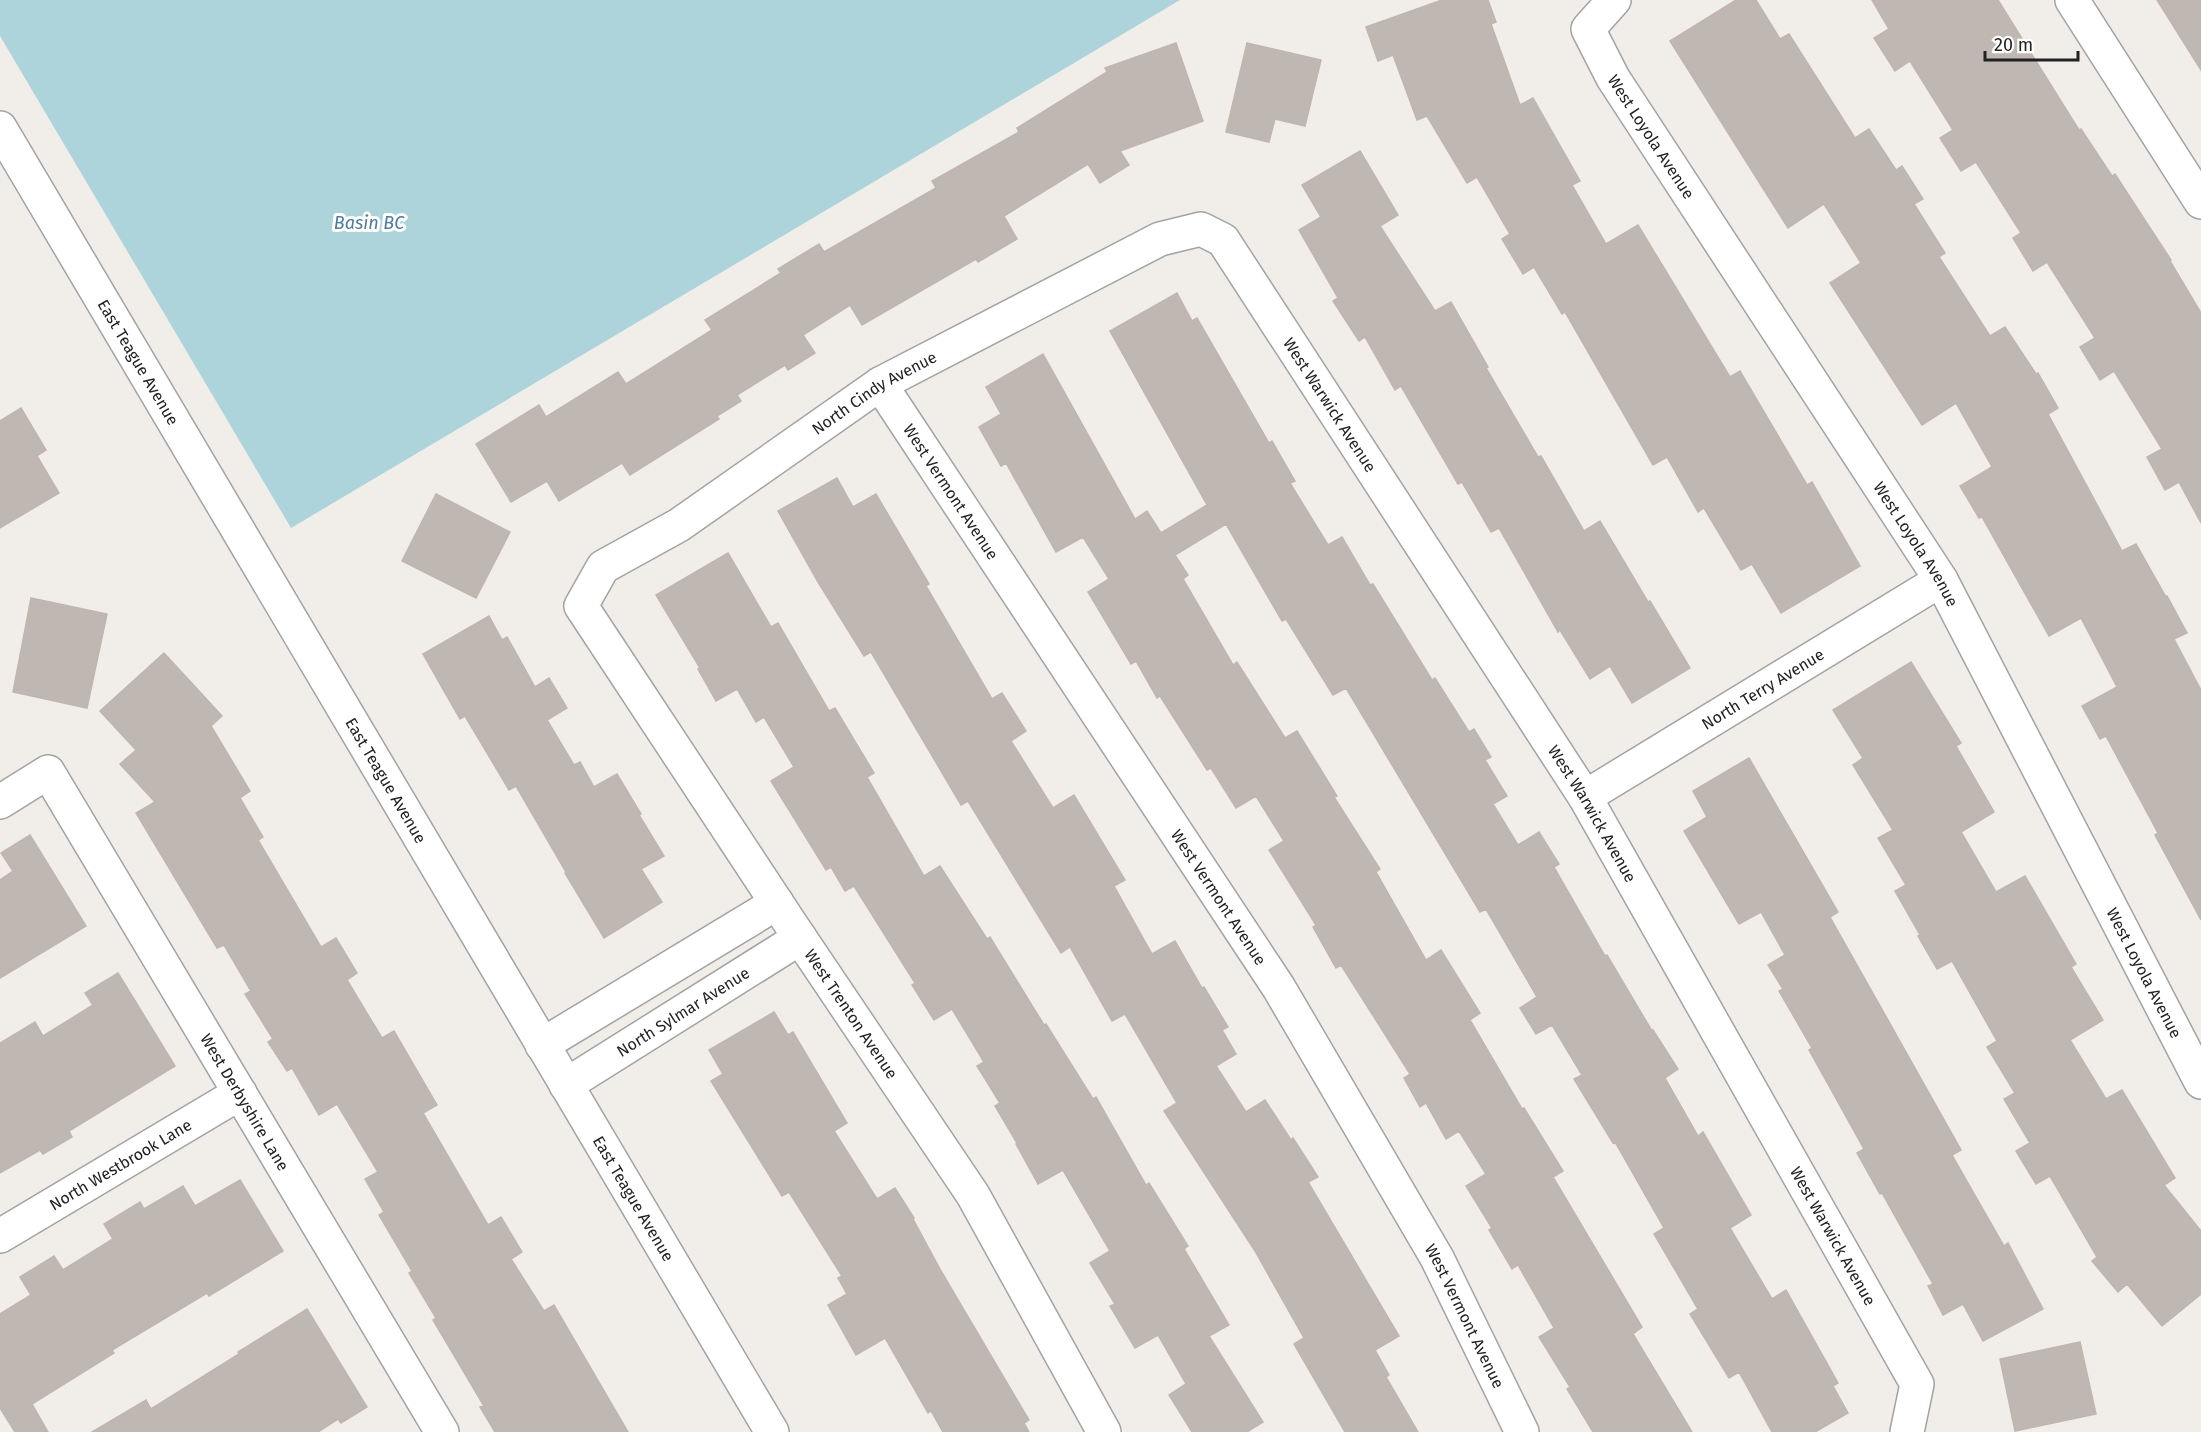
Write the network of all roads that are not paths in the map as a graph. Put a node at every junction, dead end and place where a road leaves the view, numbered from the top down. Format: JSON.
{"nodes":[{"id":1,"x":1614,"y":0,"type":"edge"},
{"id":2,"x":2072,"y":0,"type":"edge"},
{"id":3,"x":0,"y":128,"type":"edge"},
{"id":4,"x":2201,"y":202,"type":"edge"},
{"id":5,"x":1201,"y":229,"type":"joint"},
{"id":6,"x":880,"y":384,"type":"junction"},
{"id":7,"x":1941,"y":580,"type":"junction"},
{"id":8,"x":581,"y":606,"type":"joint"},
{"id":9,"x":1585,"y":796,"type":"junction"},
{"id":10,"x":0,"y":802,"type":"edge"},
{"id":11,"x":777,"y":903,"type":"junction"},
{"id":12,"x":800,"y":938,"type":"junction"},
{"id":13,"x":542,"y":1045,"type":"junction"},
{"id":14,"x":2201,"y":1082,"type":"edge"},
{"id":15,"x":566,"y":1085,"type":"junction"},
{"id":16,"x":240,"y":1093,"type":"junction"},
{"id":17,"x":0,"y":1236,"type":"edge"},
{"id":18,"x":435,"y":1429,"type":"edge"},
{"id":19,"x":772,"y":1432,"type":"edge"},
{"id":20,"x":1104,"y":1432,"type":"edge"},
{"id":21,"x":1522,"y":1432,"type":"edge"},
{"id":22,"x":1907,"y":1432,"type":"edge"}],
"edges":[{"from":1,"to":7,"type":"street","name":"West Loyola Avenue"},
{"from":2,"to":4,"type":"street"},
{"from":3,"to":13,"type":"street","name":"East Teague Avenue"},
{"from":5,"to":6,"type":"street","name":"North Cindy Avenue"},
{"from":5,"to":9,"type":"street","name":"West Warwick Avenue"},
{"from":6,"to":8,"type":"street","name":"North Cindy Avenue"},
{"from":6,"to":21,"type":"street","name":"West Vermont Avenue"},
{"from":7,"to":9,"type":"street","name":"North Terry Avenue"},
{"from":7,"to":14,"type":"street","name":"West Loyola Avenue"},
{"from":8,"to":11,"type":"street","name":"West Trenton Avenue"},
{"from":9,"to":22,"type":"street","name":"West Warwick Avenue"},
{"from":10,"to":16,"type":"street","name":"West Derbyshire Lane"},
{"from":11,"to":12,"type":"street","name":"West Trenton Avenue"},
{"from":11,"to":13,"type":"street"},
{"from":12,"to":15,"type":"street","name":"North Sylmar Avenue"},
{"from":12,"to":20,"type":"street","name":"West Trenton Avenue"},
{"from":13,"to":15,"type":"street","name":"East Teague Avenue"},
{"from":15,"to":19,"type":"street","name":"East Teague Avenue"},
{"from":16,"to":17,"type":"street","name":"North Westbrook Lane"},
{"from":16,"to":18,"type":"street","name":"West Derbyshire Lane"}]}
